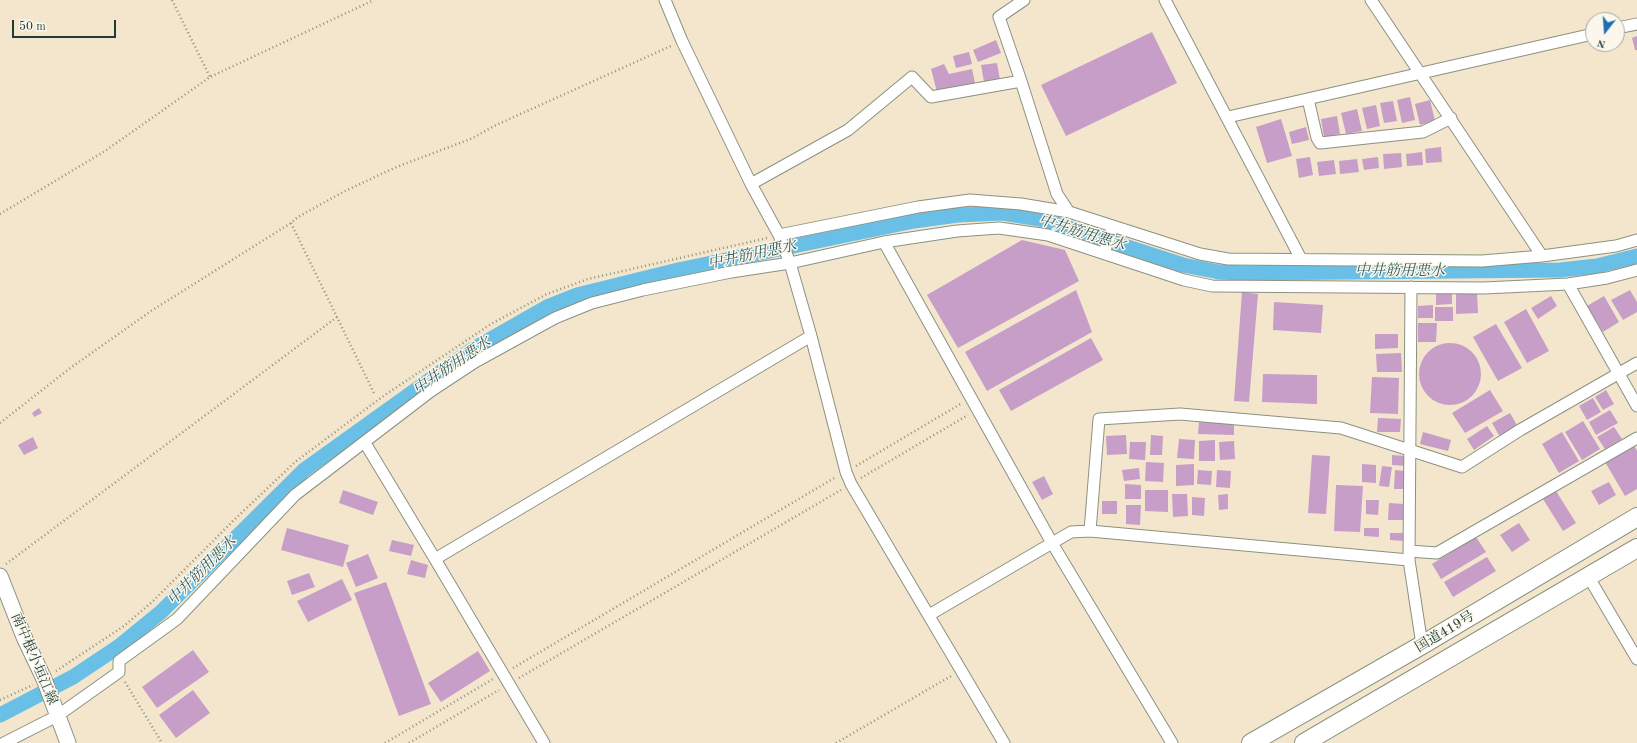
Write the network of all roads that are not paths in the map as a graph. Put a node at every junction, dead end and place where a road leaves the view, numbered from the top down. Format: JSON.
{"nodes":[{"id":1,"x":665,"y":0,"type":"edge"},
{"id":2,"x":1024,"y":0,"type":"edge"},
{"id":3,"x":1165,"y":0,"type":"edge"},
{"id":4,"x":1371,"y":0,"type":"edge"},
{"id":5,"x":1637,"y":24,"type":"edge"},
{"id":6,"x":1625,"y":26,"type":"edge"},
{"id":7,"x":1585,"y":36,"type":"edge"},
{"id":8,"x":1421,"y":74,"type":"junction"},
{"id":9,"x":1022,"y":80,"type":"junction"},
{"id":10,"x":1308,"y":99,"type":"junction"},
{"id":11,"x":1228,"y":117,"type":"junction"},
{"id":12,"x":1451,"y":118,"type":"junction"},
{"id":13,"x":751,"y":184,"type":"junction"},
{"id":14,"x":1069,"y":212,"type":"junction"},
{"id":15,"x":1113,"y":226,"type":"junction"},
{"id":16,"x":779,"y":235,"type":"junction"},
{"id":17,"x":1637,"y":240,"type":"edge"},
{"id":18,"x":884,"y":242,"type":"junction"},
{"id":19,"x":1104,"y":254,"type":"junction"},
{"id":20,"x":1542,"y":256,"type":"junction"},
{"id":21,"x":1301,"y":259,"type":"junction"},
{"id":22,"x":790,"y":263,"type":"junction"},
{"id":23,"x":1637,"y":270,"type":"edge"},
{"id":24,"x":1568,"y":284,"type":"junction"},
{"id":25,"x":1412,"y":288,"type":"junction"},
{"id":26,"x":811,"y":336,"type":"junction"},
{"id":27,"x":1637,"y":363,"type":"edge"},
{"id":28,"x":1618,"y":374,"type":"junction"},
{"id":29,"x":1637,"y":406,"type":"edge"},
{"id":30,"x":1637,"y":438,"type":"edge"},
{"id":31,"x":365,"y":443,"type":"junction"},
{"id":32,"x":1410,"y":451,"type":"junction"},
{"id":33,"x":1637,"y":517,"type":"edge"},
{"id":34,"x":1090,"y":531,"type":"junction"},
{"id":35,"x":1052,"y":543,"type":"junction"},
{"id":36,"x":1637,"y":548,"type":"edge"},
{"id":37,"x":1409,"y":556,"type":"junction"},
{"id":38,"x":435,"y":559,"type":"junction"},
{"id":39,"x":0,"y":576,"type":"edge"},
{"id":40,"x":1588,"y":576,"type":"junction"},
{"id":41,"x":929,"y":615,"type":"junction"},
{"id":42,"x":1422,"y":645,"type":"junction"},
{"id":43,"x":1637,"y":659,"type":"edge"},
{"id":44,"x":56,"y":710,"type":"junction"},
{"id":45,"x":4,"y":743,"type":"edge"},
{"id":46,"x":68,"y":743,"type":"edge"},
{"id":47,"x":544,"y":743,"type":"edge"},
{"id":48,"x":1004,"y":743,"type":"edge"},
{"id":49,"x":1172,"y":743,"type":"edge"},
{"id":50,"x":1251,"y":743,"type":"edge"},
{"id":51,"x":1304,"y":743,"type":"edge"}],
"edges":[{"from":1,"to":13,"type":"street"},
{"from":2,"to":9,"type":"street"},
{"from":3,"to":11,"type":"street"},
{"from":4,"to":8,"type":"street"},
{"from":5,"to":6,"type":"street"},
{"from":7,"to":8,"type":"street"},
{"from":8,"to":10,"type":"street"},
{"from":8,"to":12,"type":"street"},
{"from":9,"to":13,"type":"street"},
{"from":9,"to":14,"type":"street"},
{"from":10,"to":11,"type":"street"},
{"from":10,"to":12,"type":"street"},
{"from":11,"to":21,"type":"street"},
{"from":12,"to":20,"type":"street"},
{"from":13,"to":16,"type":"street"},
{"from":14,"to":15,"type":"street"},
{"from":14,"to":16,"type":"street"},
{"from":15,"to":19,"type":"street"},
{"from":15,"to":21,"type":"street"},
{"from":16,"to":22,"type":"street"},
{"from":17,"to":20,"type":"street"},
{"from":18,"to":19,"type":"street"},
{"from":18,"to":22,"type":"street"},
{"from":18,"to":35,"type":"street"},
{"from":19,"to":25,"type":"street"},
{"from":20,"to":21,"type":"street"},
{"from":22,"to":26,"type":"street"},
{"from":22,"to":31,"type":"street"},
{"from":23,"to":24,"type":"street"},
{"from":24,"to":25,"type":"street"},
{"from":24,"to":28,"type":"street"},
{"from":25,"to":32,"type":"street"},
{"from":26,"to":38,"type":"street"},
{"from":26,"to":41,"type":"street"},
{"from":27,"to":28,"type":"street"},
{"from":28,"to":29,"type":"street"},
{"from":28,"to":32,"type":"street"},
{"from":30,"to":37,"type":"street"},
{"from":31,"to":38,"type":"street"},
{"from":31,"to":44,"type":"street"},
{"from":32,"to":34,"type":"street"},
{"from":32,"to":37,"type":"street"},
{"from":33,"to":42,"type":"highway","name":"国道419号"},
{"from":34,"to":35,"type":"street"},
{"from":34,"to":37,"type":"street"},
{"from":35,"to":41,"type":"street"},
{"from":35,"to":49,"type":"street"},
{"from":36,"to":40,"type":"highway","name":"国道419号"},
{"from":37,"to":42,"type":"street"},
{"from":38,"to":47,"type":"street"},
{"from":39,"to":44,"type":"main road","name":"南中根小垣江線"},
{"from":40,"to":43,"type":"street"},
{"from":40,"to":51,"type":"highway","name":"国道419号"},
{"from":41,"to":48,"type":"street"},
{"from":42,"to":50,"type":"highway","name":"国道419号"},
{"from":44,"to":45,"type":"street"},
{"from":44,"to":46,"type":"main road","name":"南中根小垣江線"}]}
